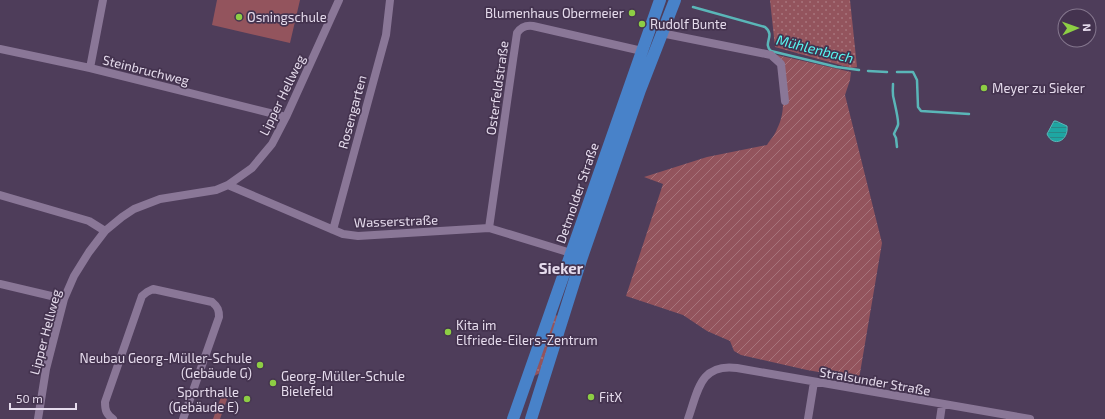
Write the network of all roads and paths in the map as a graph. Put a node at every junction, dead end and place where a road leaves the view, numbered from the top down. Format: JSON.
{"nodes":[{"id":1,"x":103,"y":0,"type":"edge"},
{"id":2,"x":339,"y":0,"type":"edge"},
{"id":3,"x":390,"y":0,"type":"edge"},
{"id":4,"x":660,"y":0,"type":"edge"},
{"id":5,"x":675,"y":0,"type":"edge"},
{"id":6,"x":661,"y":33,"type":"junction"},
{"id":7,"x":0,"y":49,"type":"edge"},
{"id":8,"x":642,"y":51,"type":"junction"},
{"id":9,"x":90,"y":68,"type":"junction"},
{"id":10,"x":785,"y":101,"type":"dead end"},
{"id":11,"x":286,"y":117,"type":"junction"},
{"id":12,"x":228,"y":185,"type":"junction"},
{"id":13,"x":0,"y":194,"type":"edge"},
{"id":14,"x":489,"y":228,"type":"junction"},
{"id":15,"x":332,"y":230,"type":"junction"},
{"id":16,"x":105,"y":231,"type":"junction"},
{"id":17,"x":571,"y":254,"type":"junction"},
{"id":18,"x":0,"y":284,"type":"edge"},
{"id":19,"x":64,"y":299,"type":"junction"},
{"id":20,"x":814,"y":382,"type":"junction"},
{"id":21,"x":942,"y":405,"type":"junction"},
{"id":22,"x":38,"y":419,"type":"edge"},
{"id":23,"x":113,"y":419,"type":"edge"},
{"id":24,"x":183,"y":419,"type":"edge"},
{"id":25,"x":513,"y":419,"type":"edge"},
{"id":26,"x":532,"y":419,"type":"edge"},
{"id":27,"x":688,"y":419,"type":"edge"},
{"id":28,"x":808,"y":419,"type":"edge"},
{"id":29,"x":940,"y":419,"type":"edge"},
{"id":30,"x":1030,"y":419,"type":"edge"}],
"edges":[{"from":1,"to":9,"type":"street"},
{"from":2,"to":11,"type":"street","name":"Lipper Hellweg"},
{"from":3,"to":15,"type":"street","name":"Rosengarten"},
{"from":4,"to":8,"type":"main road","name":"Detmolder Straße"},
{"from":5,"to":6,"type":"main road","name":"Detmolder Straße"},
{"from":6,"to":10,"type":"street"},
{"from":6,"to":26,"type":"main road","name":"Detmolder Straße"},
{"from":7,"to":9,"type":"street","name":"Steinbruchweg"},
{"from":8,"to":14,"type":"street","name":"Osterfeldstraße"},
{"from":8,"to":17,"type":"main road","name":"Detmolder Straße"},
{"from":9,"to":11,"type":"street","name":"Steinbruchweg"},
{"from":11,"to":12,"type":"street","name":"Lipper Hellweg"},
{"from":12,"to":15,"type":"street","name":"Wasserstraße"},
{"from":12,"to":16,"type":"street","name":"Lipper Hellweg"},
{"from":13,"to":16,"type":"street"},
{"from":14,"to":15,"type":"street","name":"Wasserstraße"},
{"from":14,"to":17,"type":"street","name":"Wasserstraße"},
{"from":16,"to":19,"type":"street","name":"Lipper Hellweg"},
{"from":17,"to":25,"type":"main road","name":"Detmolder Straße"},
{"from":18,"to":19,"type":"street"},
{"from":19,"to":22,"type":"street","name":"Lipper Hellweg"},
{"from":20,"to":21,"type":"street","name":"Stralsunder Straße"},
{"from":20,"to":27,"type":"street","name":"Stralsunder Straße"},
{"from":20,"to":28,"type":"street"},
{"from":21,"to":29,"type":"street"},
{"from":21,"to":30,"type":"street","name":"Stralsunder Straße"},
{"from":23,"to":24,"type":"street"}]}
